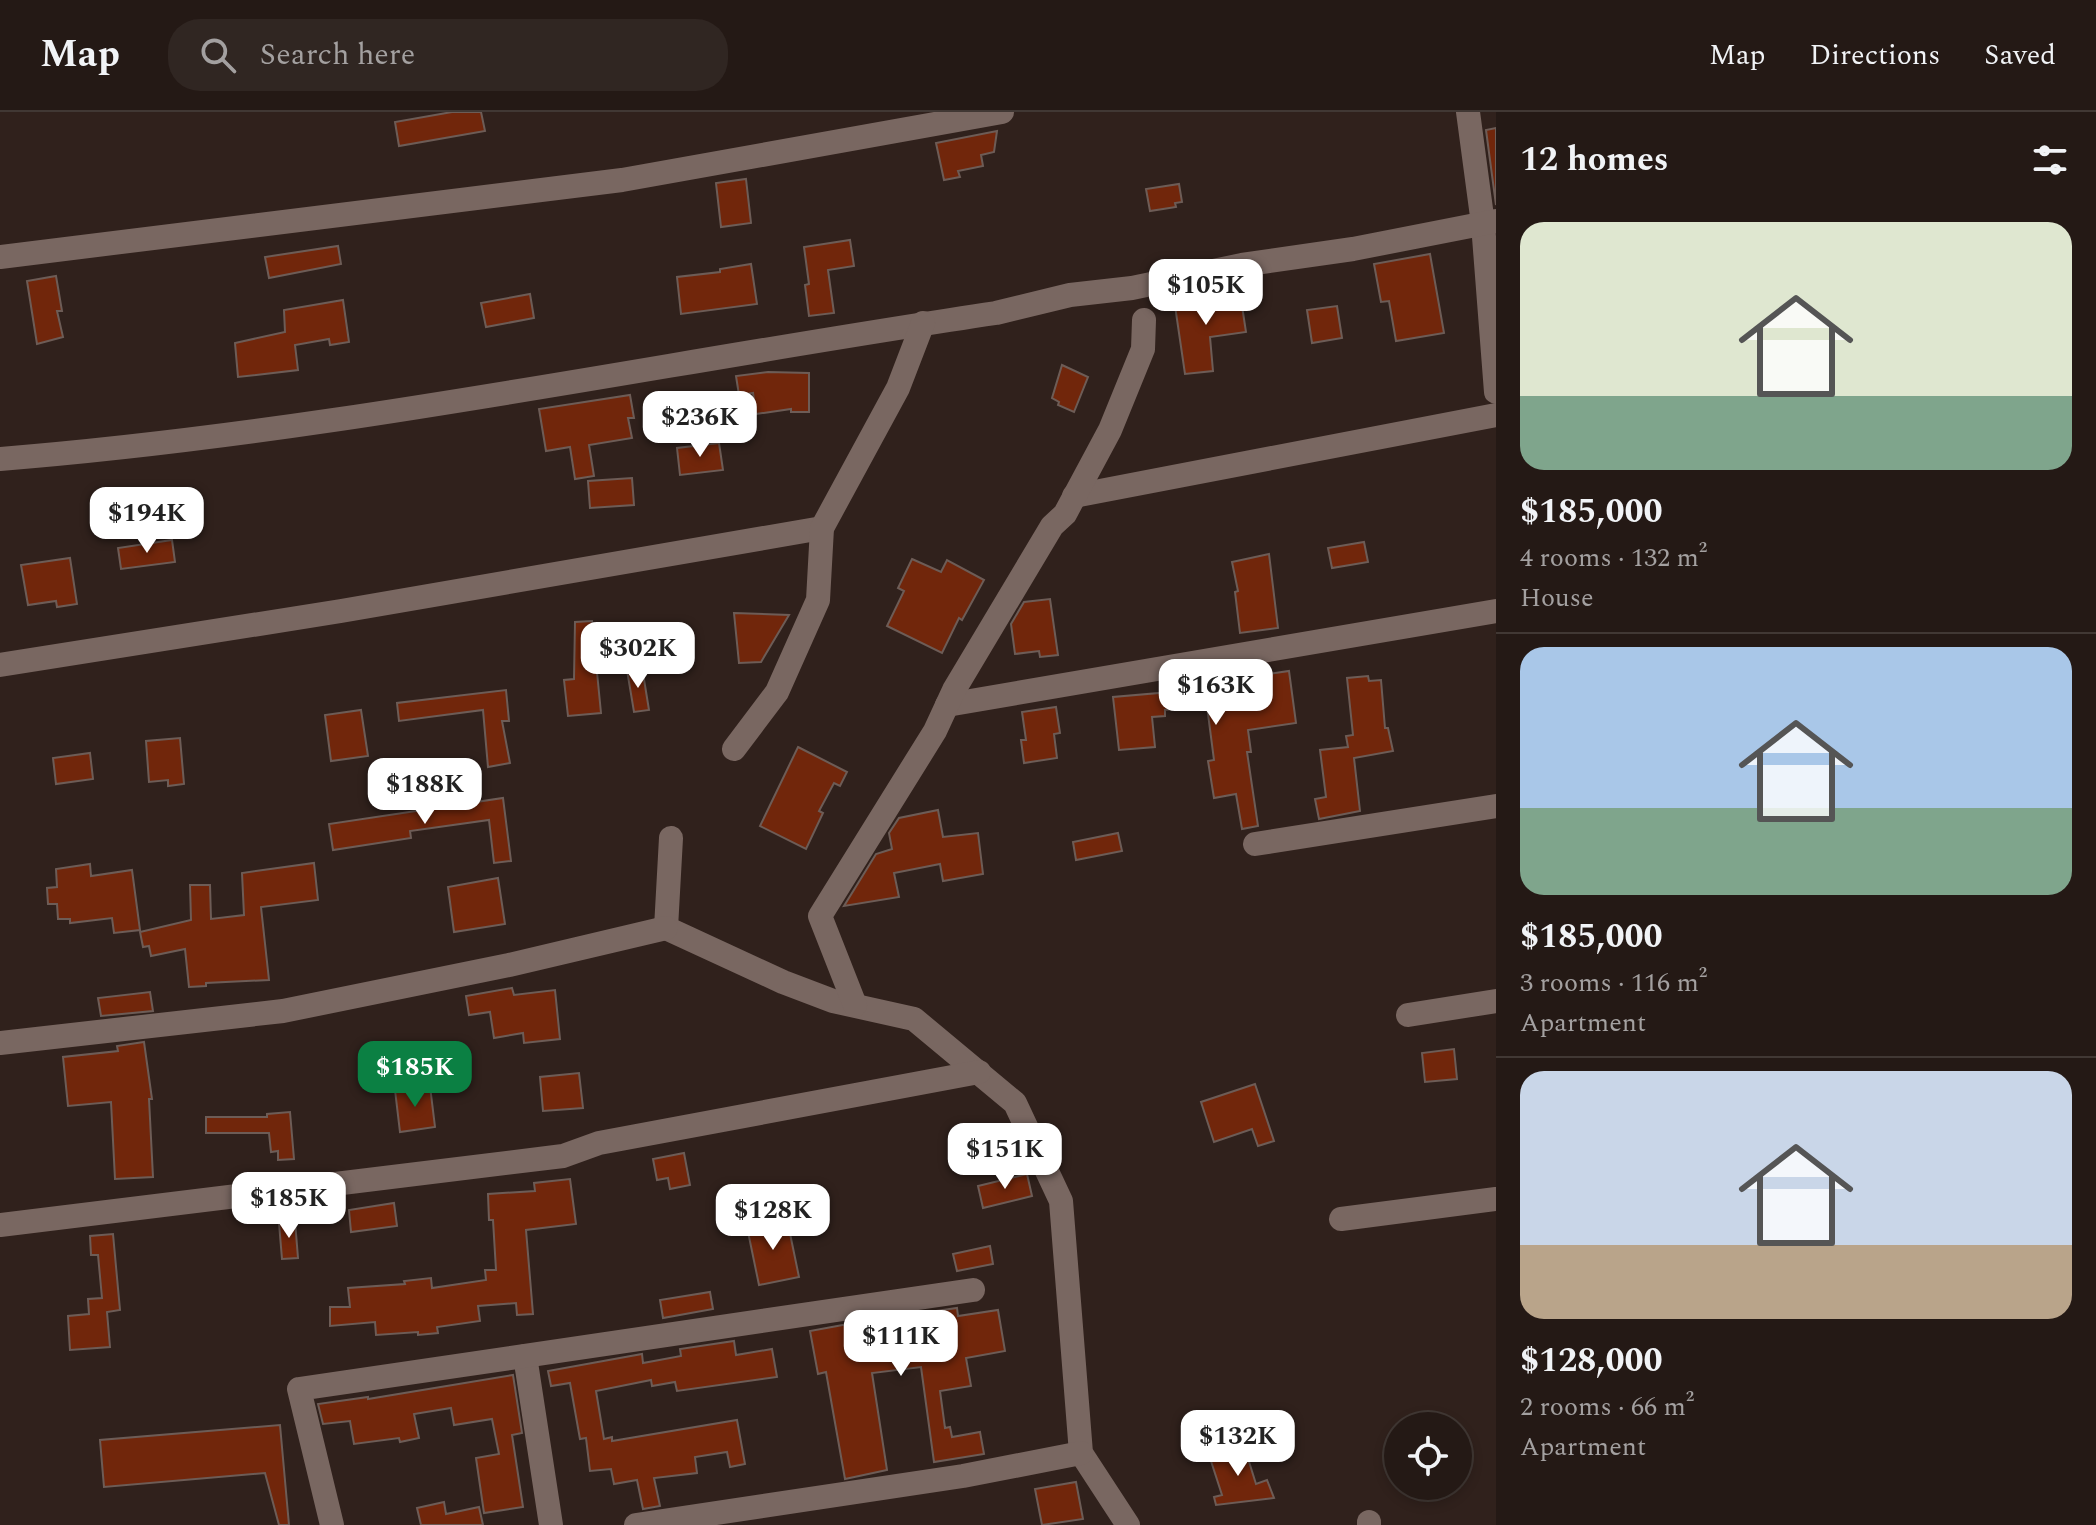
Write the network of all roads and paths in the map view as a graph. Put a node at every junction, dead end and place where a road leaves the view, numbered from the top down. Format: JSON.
{"nodes":[{"id":1,"x":1002,"y":112,"type":"edge"},
{"id":2,"x":1468,"y":112,"type":"edge"},
{"id":3,"x":1489,"y":222,"type":"edge"},
{"id":4,"x":0,"y":257,"type":"edge"},
{"id":5,"x":1144,"y":320,"type":"dead end"},
{"id":6,"x":923,"y":323,"type":"junction"},
{"id":7,"x":1496,"y":392,"type":"edge"},
{"id":8,"x":1496,"y":415,"type":"edge"},
{"id":9,"x":0,"y":459,"type":"edge"},
{"id":10,"x":1074,"y":496,"type":"junction"},
{"id":11,"x":822,"y":528,"type":"junction"},
{"id":12,"x":1496,"y":611,"type":"edge"},
{"id":13,"x":0,"y":665,"type":"edge"},
{"id":14,"x":947,"y":705,"type":"junction"},
{"id":15,"x":734,"y":749,"type":"dead end"},
{"id":16,"x":1496,"y":806,"type":"edge"},
{"id":17,"x":671,"y":838,"type":"dead end"},
{"id":18,"x":1255,"y":844,"type":"dead end"},
{"id":19,"x":666,"y":928,"type":"junction"},
{"id":20,"x":1496,"y":1001,"type":"edge"},
{"id":21,"x":855,"y":1005,"type":"junction"},
{"id":22,"x":1408,"y":1015,"type":"dead end"},
{"id":23,"x":0,"y":1043,"type":"edge"},
{"id":24,"x":979,"y":1072,"type":"junction"},
{"id":25,"x":1496,"y":1199,"type":"edge"},
{"id":26,"x":1341,"y":1219,"type":"dead end"},
{"id":27,"x":0,"y":1225,"type":"edge"},
{"id":28,"x":973,"y":1290,"type":"dead end"},
{"id":29,"x":525,"y":1356,"type":"junction"},
{"id":30,"x":1081,"y":1453,"type":"junction"},
{"id":31,"x":332,"y":1525,"type":"edge"},
{"id":32,"x":551,"y":1525,"type":"edge"},
{"id":33,"x":636,"y":1525,"type":"edge"},
{"id":34,"x":1128,"y":1525,"type":"edge"}],
"edges":[{"from":1,"to":4,"type":"street"},
{"from":2,"to":3,"type":"street"},
{"from":3,"to":6,"type":"street"},
{"from":3,"to":7,"type":"street"},
{"from":5,"to":10,"type":"street"},
{"from":6,"to":9,"type":"street"},
{"from":6,"to":11,"type":"street"},
{"from":8,"to":10,"type":"street"},
{"from":10,"to":14,"type":"street"},
{"from":11,"to":13,"type":"street"},
{"from":11,"to":15,"type":"street"},
{"from":12,"to":14,"type":"street"},
{"from":14,"to":21,"type":"street"},
{"from":16,"to":18,"type":"street"},
{"from":17,"to":19,"type":"street"},
{"from":19,"to":21,"type":"street"},
{"from":19,"to":23,"type":"street"},
{"from":20,"to":22,"type":"street"},
{"from":21,"to":24,"type":"street"},
{"from":24,"to":27,"type":"street"},
{"from":24,"to":30,"type":"street"},
{"from":25,"to":26,"type":"street"},
{"from":28,"to":29,"type":"street"},
{"from":29,"to":31,"type":"street"},
{"from":29,"to":32,"type":"street"},
{"from":30,"to":33,"type":"street"},
{"from":30,"to":34,"type":"street"}]}
